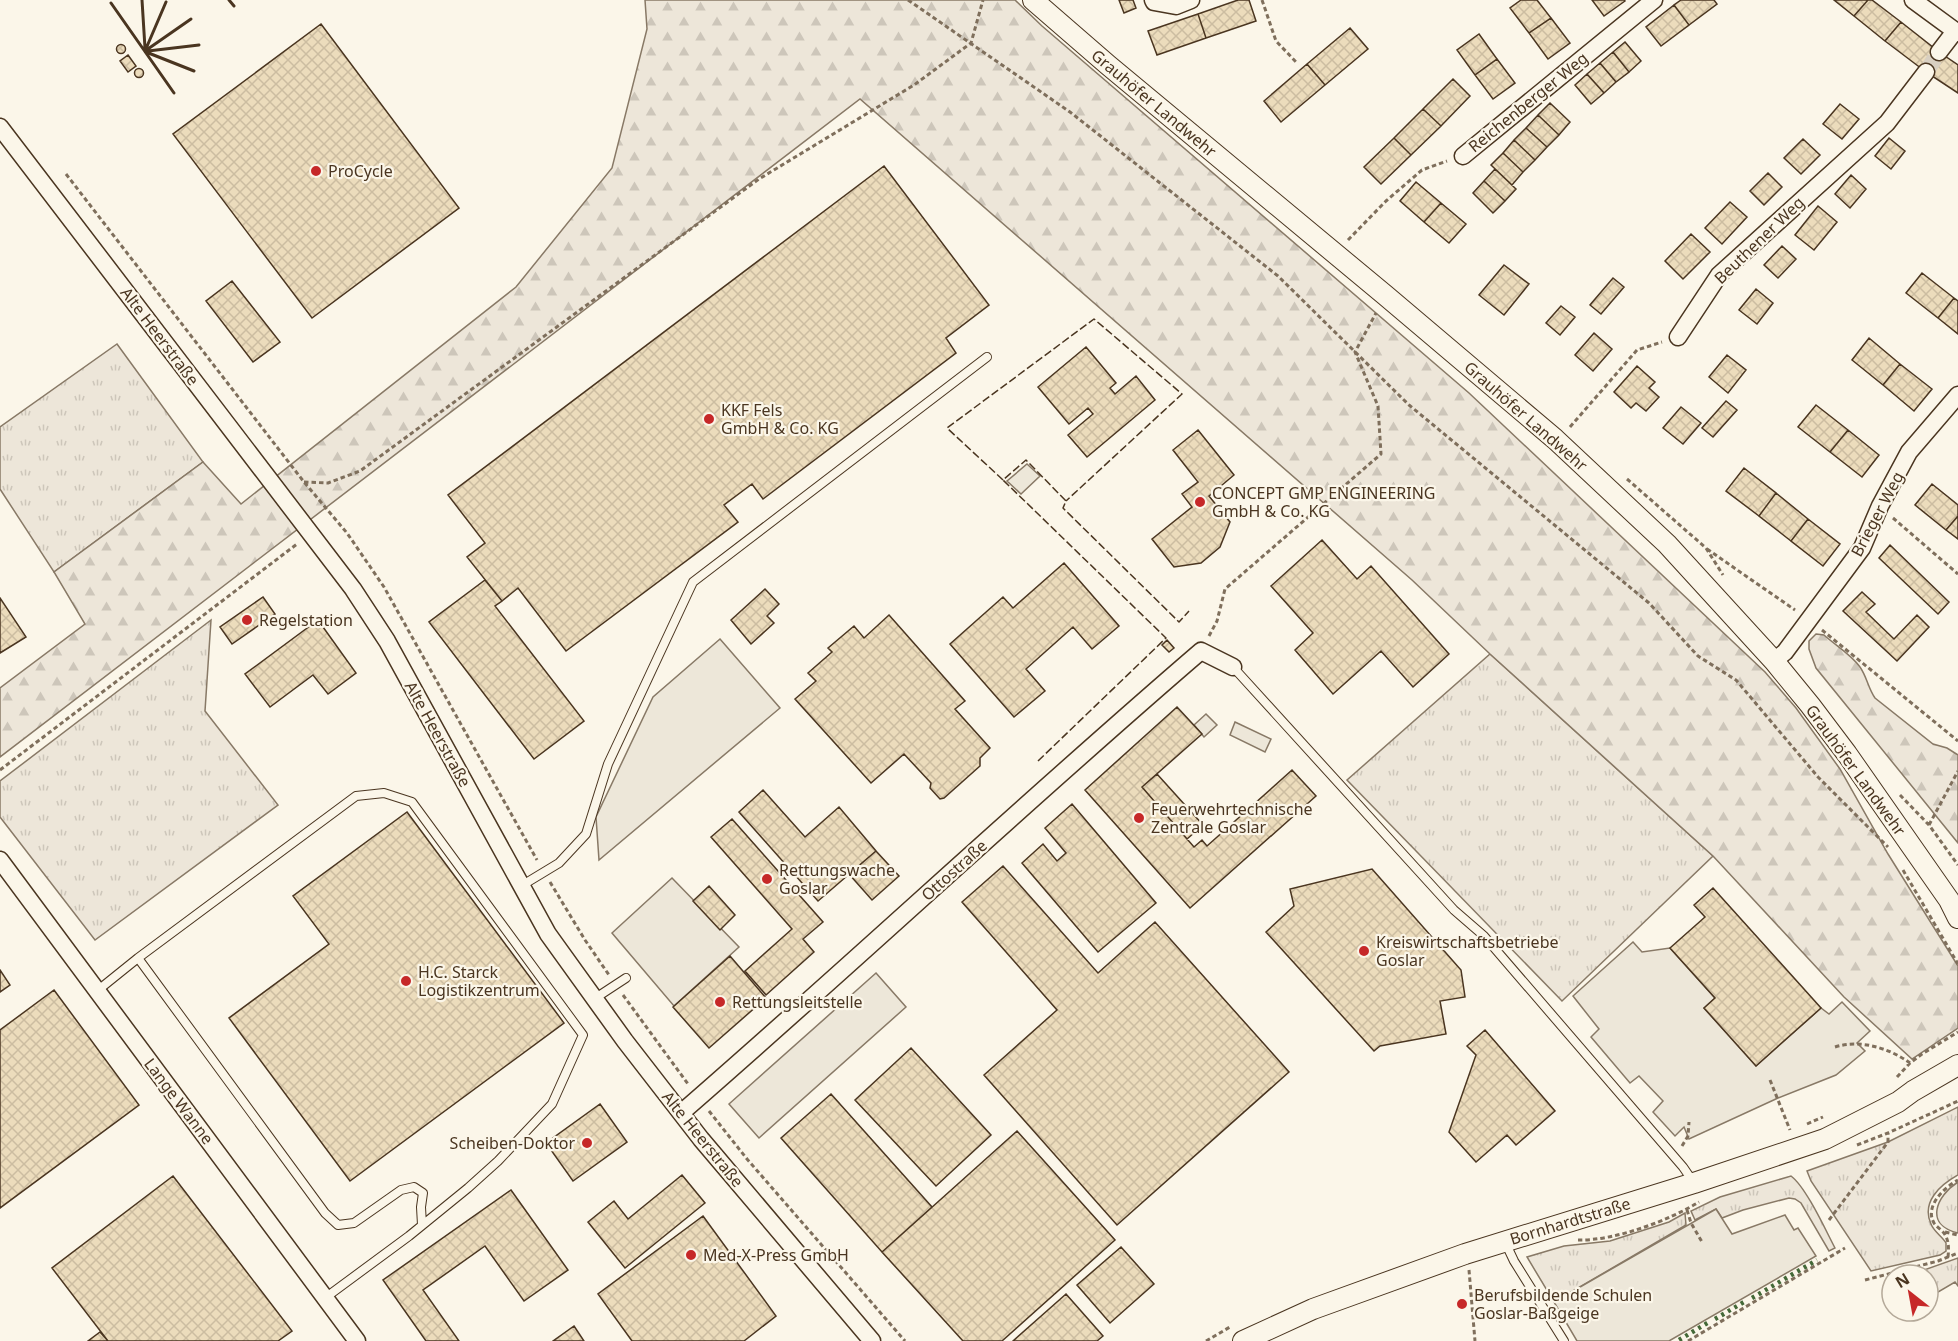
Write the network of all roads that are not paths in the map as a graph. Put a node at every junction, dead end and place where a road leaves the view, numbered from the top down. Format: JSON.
{"nodes":[{"id":1,"x":1033,"y":0,"type":"edge"},
{"id":2,"x":1153,"y":0,"type":"edge"},
{"id":3,"x":1191,"y":0,"type":"edge"},
{"id":4,"x":1653,"y":0,"type":"edge"},
{"id":5,"x":1914,"y":0,"type":"edge"},
{"id":6,"x":1956,"y":32,"type":"edge"},
{"id":7,"x":1939,"y":52,"type":"tunnel mouth"},
{"id":8,"x":1926,"y":72,"type":"tunnel mouth"},
{"id":9,"x":0,"y":127,"type":"edge"},
{"id":10,"x":1463,"y":156,"type":"road end"},
{"id":11,"x":1678,"y":338,"type":"road end"},
{"id":12,"x":987,"y":357,"type":"dead end"},
{"id":13,"x":1958,"y":395,"type":"edge"},
{"id":14,"x":1774,"y":661,"type":"junction"},
{"id":15,"x":1233,"y":668,"type":"joint"},
{"id":16,"x":0,"y":860,"type":"edge"},
{"id":17,"x":521,"y":886,"type":"junction"},
{"id":18,"x":1953,"y":905,"type":"edge"},
{"id":19,"x":1958,"y":918,"type":"edge"},
{"id":20,"x":138,"y":958,"type":"junction"},
{"id":21,"x":626,"y":978,"type":"dead end"},
{"id":22,"x":97,"y":991,"type":"junction"},
{"id":23,"x":594,"y":999,"type":"junction"},
{"id":24,"x":1958,"y":1065,"type":"edge"},
{"id":25,"x":1958,"y":1074,"type":"edge"},
{"id":26,"x":1898,"y":1102,"type":"junction"},
{"id":27,"x":681,"y":1113,"type":"junction"},
{"id":28,"x":1694,"y":1183,"type":"junction"},
{"id":29,"x":422,"y":1225,"type":"junction"},
{"id":30,"x":1505,"y":1241,"type":"junction"},
{"id":31,"x":325,"y":1298,"type":"junction"},
{"id":32,"x":1238,"y":1333,"type":"edge"},
{"id":33,"x":357,"y":1341,"type":"edge"},
{"id":34,"x":872,"y":1341,"type":"edge"},
{"id":35,"x":1564,"y":1341,"type":"edge"}],
"edges":[{"from":1,"to":14,"type":"street","name":"Grauhöfer Landwehr"},
{"from":2,"to":3,"type":"street"},
{"from":4,"to":10,"type":"street","name":"Reichenberger Weg"},
{"from":5,"to":6,"type":"street"},
{"from":6,"to":7,"type":"street"},
{"from":8,"to":11,"type":"street","name":"Beuthener Weg"},
{"from":9,"to":17,"type":"street","name":"Alte Heerstraße"},
{"from":12,"to":17,"type":"lane"},
{"from":13,"to":14,"type":"street","name":"Brieger Weg"},
{"from":14,"to":18,"type":"street","name":"Grauhöfer Landwehr"},
{"from":15,"to":27,"type":"street","name":"Ottostraße"},
{"from":15,"to":28,"type":"lane"},
{"from":16,"to":22,"type":"street","name":"Lange Wanne"},
{"from":17,"to":23,"type":"street","name":"Alte Heerstraße"},
{"from":18,"to":19,"type":"street","name":"Grauhöfer Landwehr"},
{"from":20,"to":22,"type":"lane"},
{"from":20,"to":29,"type":"lane"},
{"from":20,"to":29,"type":"lane"},
{"from":21,"to":23,"type":"lane"},
{"from":22,"to":31,"type":"street","name":"Lange Wanne"},
{"from":23,"to":27,"type":"street","name":"Alte Heerstraße"},
{"from":24,"to":26,"type":"street","name":"Bornhardtstraße"},
{"from":25,"to":26,"type":"street","name":"Bornhardtstraße"},
{"from":26,"to":28,"type":"street","name":"Bornhardtstraße"},
{"from":27,"to":34,"type":"street","name":"Alte Heerstraße"},
{"from":28,"to":30,"type":"street","name":"Bornhardtstraße"},
{"from":29,"to":31,"type":"lane"},
{"from":30,"to":32,"type":"street","name":"Bornhardtstraße"},
{"from":30,"to":35,"type":"lane"},
{"from":31,"to":33,"type":"street","name":"Lange Wanne"}]}
